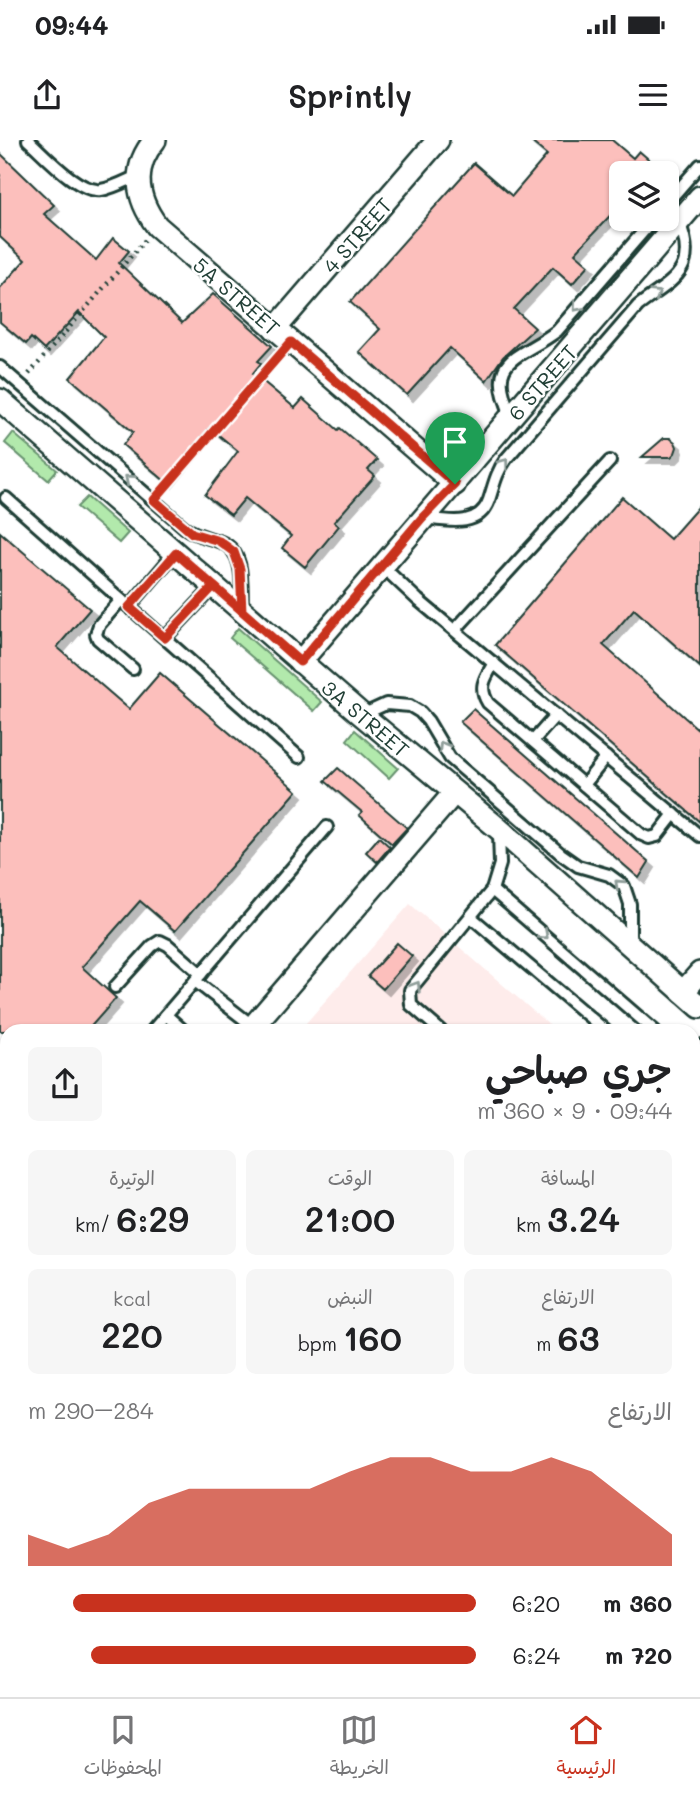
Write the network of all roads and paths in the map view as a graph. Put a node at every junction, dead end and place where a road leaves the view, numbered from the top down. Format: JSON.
{"nodes":[{"id":1,"x":28,"y":140,"type":"edge"},
{"id":2,"x":155,"y":140,"type":"edge"},
{"id":3,"x":438,"y":140,"type":"edge"},
{"id":4,"x":700,"y":165,"type":"edge"},
{"id":5,"x":137,"y":176,"type":"junction"},
{"id":6,"x":679,"y":189,"type":"edge"},
{"id":7,"x":700,"y":197,"type":"edge"},
{"id":8,"x":679,"y":222,"type":"joint"},
{"id":9,"x":157,"y":226,"type":"junction"},
{"id":10,"x":643,"y":231,"type":"edge"},
{"id":11,"x":671,"y":231,"type":"edge"},
{"id":12,"x":283,"y":336,"type":"junction"},
{"id":13,"x":0,"y":367,"type":"edge"},
{"id":14,"x":20,"y":384,"type":"junction"},
{"id":15,"x":0,"y":400,"type":"edge"},
{"id":16,"x":513,"y":417,"type":"junction"},
{"id":17,"x":610,"y":461,"type":"dead end"},
{"id":18,"x":455,"y":484,"type":"junction"},
{"id":19,"x":6,"y":498,"type":"dead end"},
{"id":20,"x":154,"y":500,"type":"junction"},
{"id":21,"x":422,"y":518,"type":"junction"},
{"id":22,"x":176,"y":553,"type":"junction"},
{"id":23,"x":383,"y":567,"type":"junction"},
{"id":24,"x":214,"y":586,"type":"junction"},
{"id":25,"x":125,"y":604,"type":"junction"},
{"id":26,"x":242,"y":611,"type":"junction"},
{"id":27,"x":455,"y":631,"type":"junction"},
{"id":28,"x":165,"y":638,"type":"junction"},
{"id":29,"x":300,"y":662,"type":"junction"},
{"id":30,"x":494,"y":663,"type":"junction"},
{"id":31,"x":133,"y":669,"type":"dead end"},
{"id":32,"x":362,"y":715,"type":"junction"},
{"id":33,"x":555,"y":715,"type":"junction"},
{"id":34,"x":533,"y":741,"type":"junction"},
{"id":35,"x":299,"y":757,"type":"dead end"},
{"id":36,"x":606,"y":757,"type":"junction"},
{"id":37,"x":584,"y":785,"type":"junction"},
{"id":38,"x":454,"y":793,"type":"junction"},
{"id":39,"x":674,"y":814,"type":"junction"},
{"id":40,"x":327,"y":827,"type":"dead end"},
{"id":41,"x":499,"y":830,"type":"junction"},
{"id":42,"x":700,"y":836,"type":"edge"},
{"id":43,"x":492,"y":890,"type":"junction"},
{"id":44,"x":471,"y":917,"type":"junction"},
{"id":45,"x":630,"y":948,"type":"junction"},
{"id":46,"x":700,"y":973,"type":"edge"},
{"id":47,"x":198,"y":978,"type":"junction"},
{"id":48,"x":115,"y":987,"type":"dead end"},
{"id":49,"x":695,"y":1002,"type":"edge"},
{"id":50,"x":166,"y":1015,"type":"junction"},
{"id":51,"x":158,"y":1024,"type":"edge"},
{"id":52,"x":176,"y":1024,"type":"edge"},
{"id":53,"x":247,"y":1024,"type":"edge"},
{"id":54,"x":254,"y":1024,"type":"edge"},
{"id":55,"x":433,"y":1024,"type":"edge"},
{"id":56,"x":598,"y":1024,"type":"edge"},
{"id":57,"x":647,"y":1024,"type":"edge"}],
"edges":[{"from":1,"to":5,"type":"lane"},
{"from":2,"to":5,"type":"street"},
{"from":3,"to":12,"type":"street","name":"4 STREET"},
{"from":4,"to":6,"type":"lane"},
{"from":5,"to":9,"type":"street","name":"5A STREET"},
{"from":7,"to":8,"type":"street","name":"6 STREET"},
{"from":21,"to":8,"type":"lane","one_way":true},
{"from":9,"to":12,"type":"street","name":"5A STREET"},
{"from":9,"to":14,"type":"path"},
{"from":10,"to":16,"type":"lane","one_way":true},
{"from":11,"to":16,"type":"street","name":"6 STREET"},
{"from":12,"to":18,"type":"street","name":"5A STREET"},
{"from":12,"to":20,"type":"path"},
{"from":13,"to":14,"type":"lane"},
{"from":20,"to":14,"type":"lane","one_way":true},
{"from":15,"to":22,"type":"street","name":"3A STREET"},
{"from":16,"to":18,"type":"street","name":"6 STREET"},
{"from":17,"to":27,"type":"lane"},
{"from":18,"to":21,"type":"street","name":"6 STREET"},
{"from":19,"to":25,"type":"lane"},
{"from":20,"to":26,"type":"lane"},
{"from":21,"to":23,"type":"street","name":"6 STREET"},
{"from":22,"to":24,"type":"street","name":"3A STREET"},
{"from":22,"to":25,"type":"lane"},
{"from":23,"to":27,"type":"lane"},
{"from":23,"to":29,"type":"street","name":"6 STREET"},
{"from":24,"to":26,"type":"street","name":"3A STREET"},
{"from":24,"to":28,"type":"lane"},
{"from":25,"to":28,"type":"lane"},
{"from":25,"to":31,"type":"lane"},
{"from":26,"to":29,"type":"street","name":"3A STREET"},
{"from":27,"to":30,"type":"lane"},
{"from":28,"to":35,"type":"lane"},
{"from":29,"to":32,"type":"street","name":"3A STREET"},
{"from":30,"to":33,"type":"lane"},
{"from":30,"to":34,"type":"lane"},
{"from":32,"to":38,"type":"street","name":"3A STREET"},
{"from":45,"to":32,"type":"lane","one_way":true},
{"from":33,"to":34,"type":"lane"},
{"from":33,"to":36,"type":"lane"},
{"from":34,"to":37,"type":"lane"},
{"from":36,"to":37,"type":"lane"},
{"from":36,"to":39,"type":"lane"},
{"from":37,"to":39,"type":"lane"},
{"from":38,"to":41,"type":"street","name":"3A STREET"},
{"from":38,"to":54,"type":"street"},
{"from":39,"to":42,"type":"lane"},
{"from":40,"to":47,"type":"lane"},
{"from":41,"to":43,"type":"lane"},
{"from":41,"to":45,"type":"street","name":"3A STREET"},
{"from":43,"to":44,"type":"lane"},
{"from":43,"to":57,"type":"lane","one_way":true},
{"from":55,"to":44,"type":"lane","one_way":true},
{"from":44,"to":56,"type":"lane"},
{"from":45,"to":49,"type":"street","name":"3A STREET"},
{"from":46,"to":49,"type":"street"},
{"from":47,"to":48,"type":"lane"},
{"from":47,"to":50,"type":"lane"},
{"from":47,"to":53,"type":"lane"},
{"from":50,"to":51,"type":"lane"},
{"from":50,"to":52,"type":"lane"}]}
